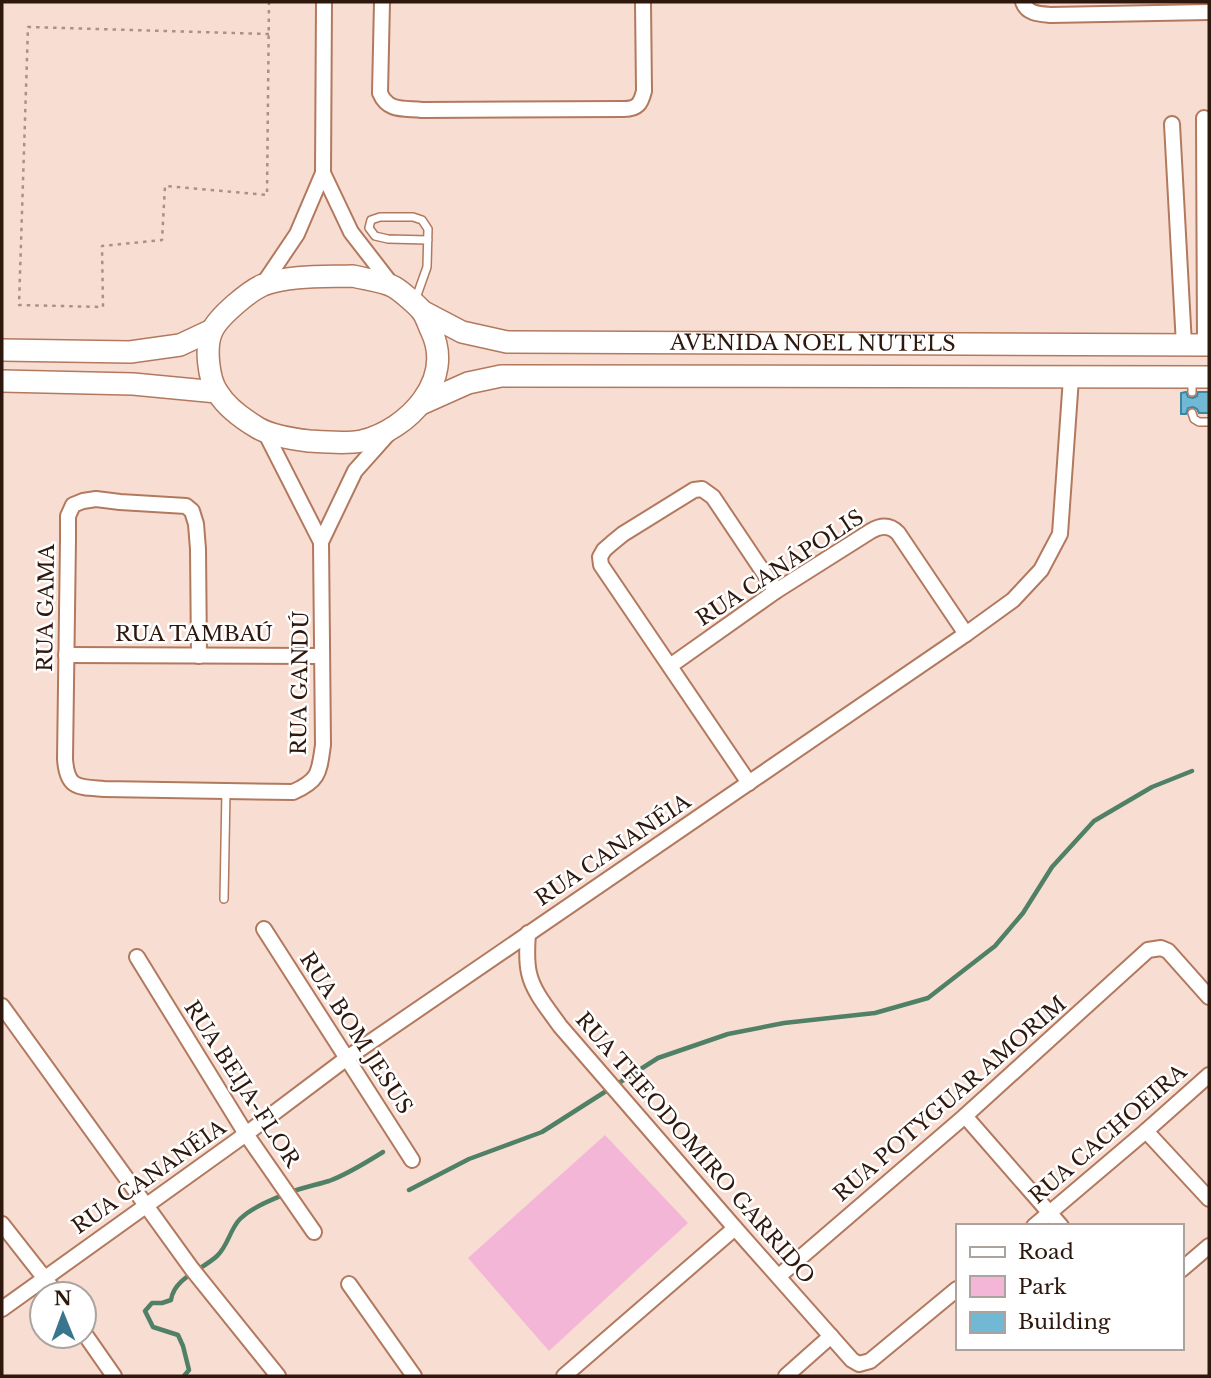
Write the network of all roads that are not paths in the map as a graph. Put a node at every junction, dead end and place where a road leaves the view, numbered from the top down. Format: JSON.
{"nodes":[{"id":1,"x":324,"y":2,"type":"edge"},
{"id":2,"x":382,"y":2,"type":"edge"},
{"id":3,"x":643,"y":2,"type":"edge"},
{"id":4,"x":1024,"y":5,"type":"edge"},
{"id":5,"x":1127,"y":7,"type":"edge"},
{"id":6,"x":1209,"y":12,"type":"edge"},
{"id":7,"x":1204,"y":118,"type":"dead end"},
{"id":8,"x":1172,"y":124,"type":"dead end"},
{"id":9,"x":323,"y":173,"type":"junction"},
{"id":10,"x":428,"y":240,"type":"junction"},
{"id":11,"x":262,"y":286,"type":"junction"},
{"id":12,"x":393,"y":286,"type":"junction"},
{"id":13,"x":418,"y":307,"type":"junction"},
{"id":14,"x":212,"y":330,"type":"junction"},
{"id":15,"x":1199,"y":345,"type":"edge"},
{"id":16,"x":2,"y":350,"type":"edge"},
{"id":17,"x":1071,"y":378,"type":"junction"},
{"id":18,"x":2,"y":381,"type":"edge"},
{"id":19,"x":1198,"y":382,"type":"edge"},
{"id":20,"x":217,"y":392,"type":"junction"},
{"id":21,"x":421,"y":404,"type":"junction"},
{"id":22,"x":1192,"y":414,"type":"dead end"},
{"id":23,"x":1209,"y":422,"type":"edge"},
{"id":24,"x":394,"y":427,"type":"junction"},
{"id":25,"x":265,"y":432,"type":"junction"},
{"id":26,"x":321,"y":542,"type":"junction"},
{"id":27,"x":776,"y":592,"type":"junction"},
{"id":28,"x":966,"y":634,"type":"junction"},
{"id":29,"x":66,"y":655,"type":"junction"},
{"id":30,"x":199,"y":656,"type":"junction"},
{"id":31,"x":322,"y":656,"type":"junction"},
{"id":32,"x":670,"y":666,"type":"junction"},
{"id":33,"x":65,"y":759,"type":"joint"},
{"id":34,"x":749,"y":783,"type":"junction"},
{"id":35,"x":226,"y":790,"type":"junction"},
{"id":36,"x":224,"y":899,"type":"dead end"},
{"id":37,"x":264,"y":929,"type":"dead end"},
{"id":38,"x":528,"y":933,"type":"junction"},
{"id":39,"x":137,"y":957,"type":"dead end"},
{"id":40,"x":1209,"y":997,"type":"edge"},
{"id":41,"x":2,"y":1006,"type":"edge"},
{"id":42,"x":347,"y":1058,"type":"junction"},
{"id":43,"x":1209,"y":1075,"type":"edge"},
{"id":44,"x":965,"y":1116,"type":"junction"},
{"id":45,"x":1146,"y":1131,"type":"junction"},
{"id":46,"x":246,"y":1134,"type":"junction"},
{"id":47,"x":412,"y":1160,"type":"dead end"},
{"id":48,"x":1209,"y":1199,"type":"edge"},
{"id":49,"x":146,"y":1206,"type":"junction"},
{"id":50,"x":1049,"y":1213,"type":"junction"},
{"id":51,"x":2,"y":1224,"type":"edge"},
{"id":52,"x":1036,"y":1224,"type":"edge"},
{"id":53,"x":1059,"y":1224,"type":"edge"},
{"id":54,"x":735,"y":1228,"type":"junction"},
{"id":55,"x":314,"y":1232,"type":"dead end"},
{"id":56,"x":1209,"y":1246,"type":"edge"},
{"id":57,"x":1183,"y":1268,"type":"edge"},
{"id":58,"x":779,"y":1276,"type":"junction"},
{"id":59,"x":45,"y":1277,"type":"junction"},
{"id":60,"x":47,"y":1280,"type":"edge"},
{"id":61,"x":349,"y":1284,"type":"dead end"},
{"id":62,"x":956,"y":1290,"type":"edge"},
{"id":63,"x":2,"y":1309,"type":"edge"},
{"id":64,"x":831,"y":1336,"type":"junction"},
{"id":65,"x":96,"y":1350,"type":"edge"},
{"id":66,"x":114,"y":1376,"type":"edge"},
{"id":67,"x":278,"y":1376,"type":"edge"},
{"id":68,"x":414,"y":1376,"type":"edge"},
{"id":69,"x":564,"y":1376,"type":"edge"},
{"id":70,"x":786,"y":1376,"type":"edge"}],
"edges":[{"from":1,"to":9,"type":"street"},
{"from":2,"to":3,"type":"street"},
{"from":4,"to":5,"type":"street"},
{"from":5,"to":6,"type":"street"},
{"from":7,"to":15,"type":"street"},
{"from":8,"to":15,"type":"street"},
{"from":9,"to":11,"type":"street"},
{"from":9,"to":12,"type":"street"},
{"from":10,"to":10,"type":"lane"},
{"from":10,"to":13,"type":"lane"},
{"from":11,"to":12,"type":"main road"},
{"from":11,"to":14,"type":"main road"},
{"from":12,"to":13,"type":"main road"},
{"from":13,"to":15,"type":"main road","name":"AVENIDA NOEL NUTELS"},
{"from":13,"to":21,"type":"main road"},
{"from":14,"to":16,"type":"main road"},
{"from":14,"to":20,"type":"main road"},
{"from":17,"to":19,"type":"main road","name":"AVENIDA NOEL NUTELS"},
{"from":17,"to":21,"type":"main road","name":"AVENIDA NOEL NUTELS"},
{"from":17,"to":28,"type":"street","name":"RUA CANANÉIA"},
{"from":18,"to":20,"type":"main road"},
{"from":20,"to":25,"type":"main road"},
{"from":21,"to":24,"type":"main road"},
{"from":22,"to":23,"type":"lane"},
{"from":24,"to":25,"type":"main road"},
{"from":24,"to":26,"type":"street","name":"RUA GANDÚ"},
{"from":25,"to":26,"type":"street","name":"RUA GANDÚ"},
{"from":26,"to":31,"type":"street","name":"RUA GANDÚ"},
{"from":27,"to":28,"type":"street","name":"RUA CANÁPOLIS"},
{"from":27,"to":32,"type":"street","name":"RUA CANÁPOLIS"},
{"from":27,"to":32,"type":"street"},
{"from":28,"to":34,"type":"street","name":"RUA CANANÉIA"},
{"from":29,"to":30,"type":"street","name":"RUA TAMBAÚ"},
{"from":29,"to":30,"type":"street","name":"RUA GAMA"},
{"from":29,"to":33,"type":"street","name":"RUA GAMA"},
{"from":30,"to":31,"type":"street","name":"RUA TAMBAÚ"},
{"from":31,"to":35,"type":"street","name":"RUA GANDÚ"},
{"from":32,"to":34,"type":"street"},
{"from":33,"to":35,"type":"street","name":"RUA GANDÚ"},
{"from":34,"to":38,"type":"street","name":"RUA CANANÉIA"},
{"from":35,"to":36,"type":"lane"},
{"from":37,"to":42,"type":"street","name":"RUA BOM JESUS"},
{"from":38,"to":42,"type":"street","name":"RUA CANANÉIA"},
{"from":38,"to":54,"type":"street","name":"RUA THEODOMIRO GARRIDO"},
{"from":39,"to":46,"type":"street","name":"RUA BEIJA-FLOR"},
{"from":40,"to":44,"type":"street","name":"RUA POTYGUAR AMORIM"},
{"from":41,"to":49,"type":"street"},
{"from":42,"to":46,"type":"street","name":"RUA CANANÉIA"},
{"from":42,"to":47,"type":"street","name":"RUA BOM JESUS"},
{"from":43,"to":45,"type":"street","name":"RUA CACHOEIRA"},
{"from":44,"to":50,"type":"street"},
{"from":44,"to":58,"type":"street","name":"RUA POTYGUAR AMORIM"},
{"from":45,"to":48,"type":"street"},
{"from":45,"to":50,"type":"street","name":"RUA CACHOEIRA"},
{"from":46,"to":49,"type":"street","name":"RUA CANANÉIA"},
{"from":46,"to":55,"type":"street","name":"RUA BEIJA-FLOR"},
{"from":49,"to":59,"type":"street","name":"RUA CANANÉIA"},
{"from":49,"to":67,"type":"street"},
{"from":50,"to":52,"type":"street","name":"RUA CACHOEIRA"},
{"from":50,"to":53,"type":"street"},
{"from":51,"to":59,"type":"street"},
{"from":54,"to":58,"type":"street","name":"RUA THEODOMIRO GARRIDO"},
{"from":54,"to":69,"type":"street"},
{"from":56,"to":57,"type":"street"},
{"from":58,"to":64,"type":"street","name":"RUA THEODOMIRO GARRIDO"},
{"from":59,"to":60,"type":"street"},
{"from":59,"to":63,"type":"street","name":"RUA CANANÉIA"},
{"from":61,"to":68,"type":"street"},
{"from":62,"to":64,"type":"street","name":"RUA THEODOMIRO GARRIDO"},
{"from":64,"to":70,"type":"street"},
{"from":65,"to":66,"type":"street"}]}
